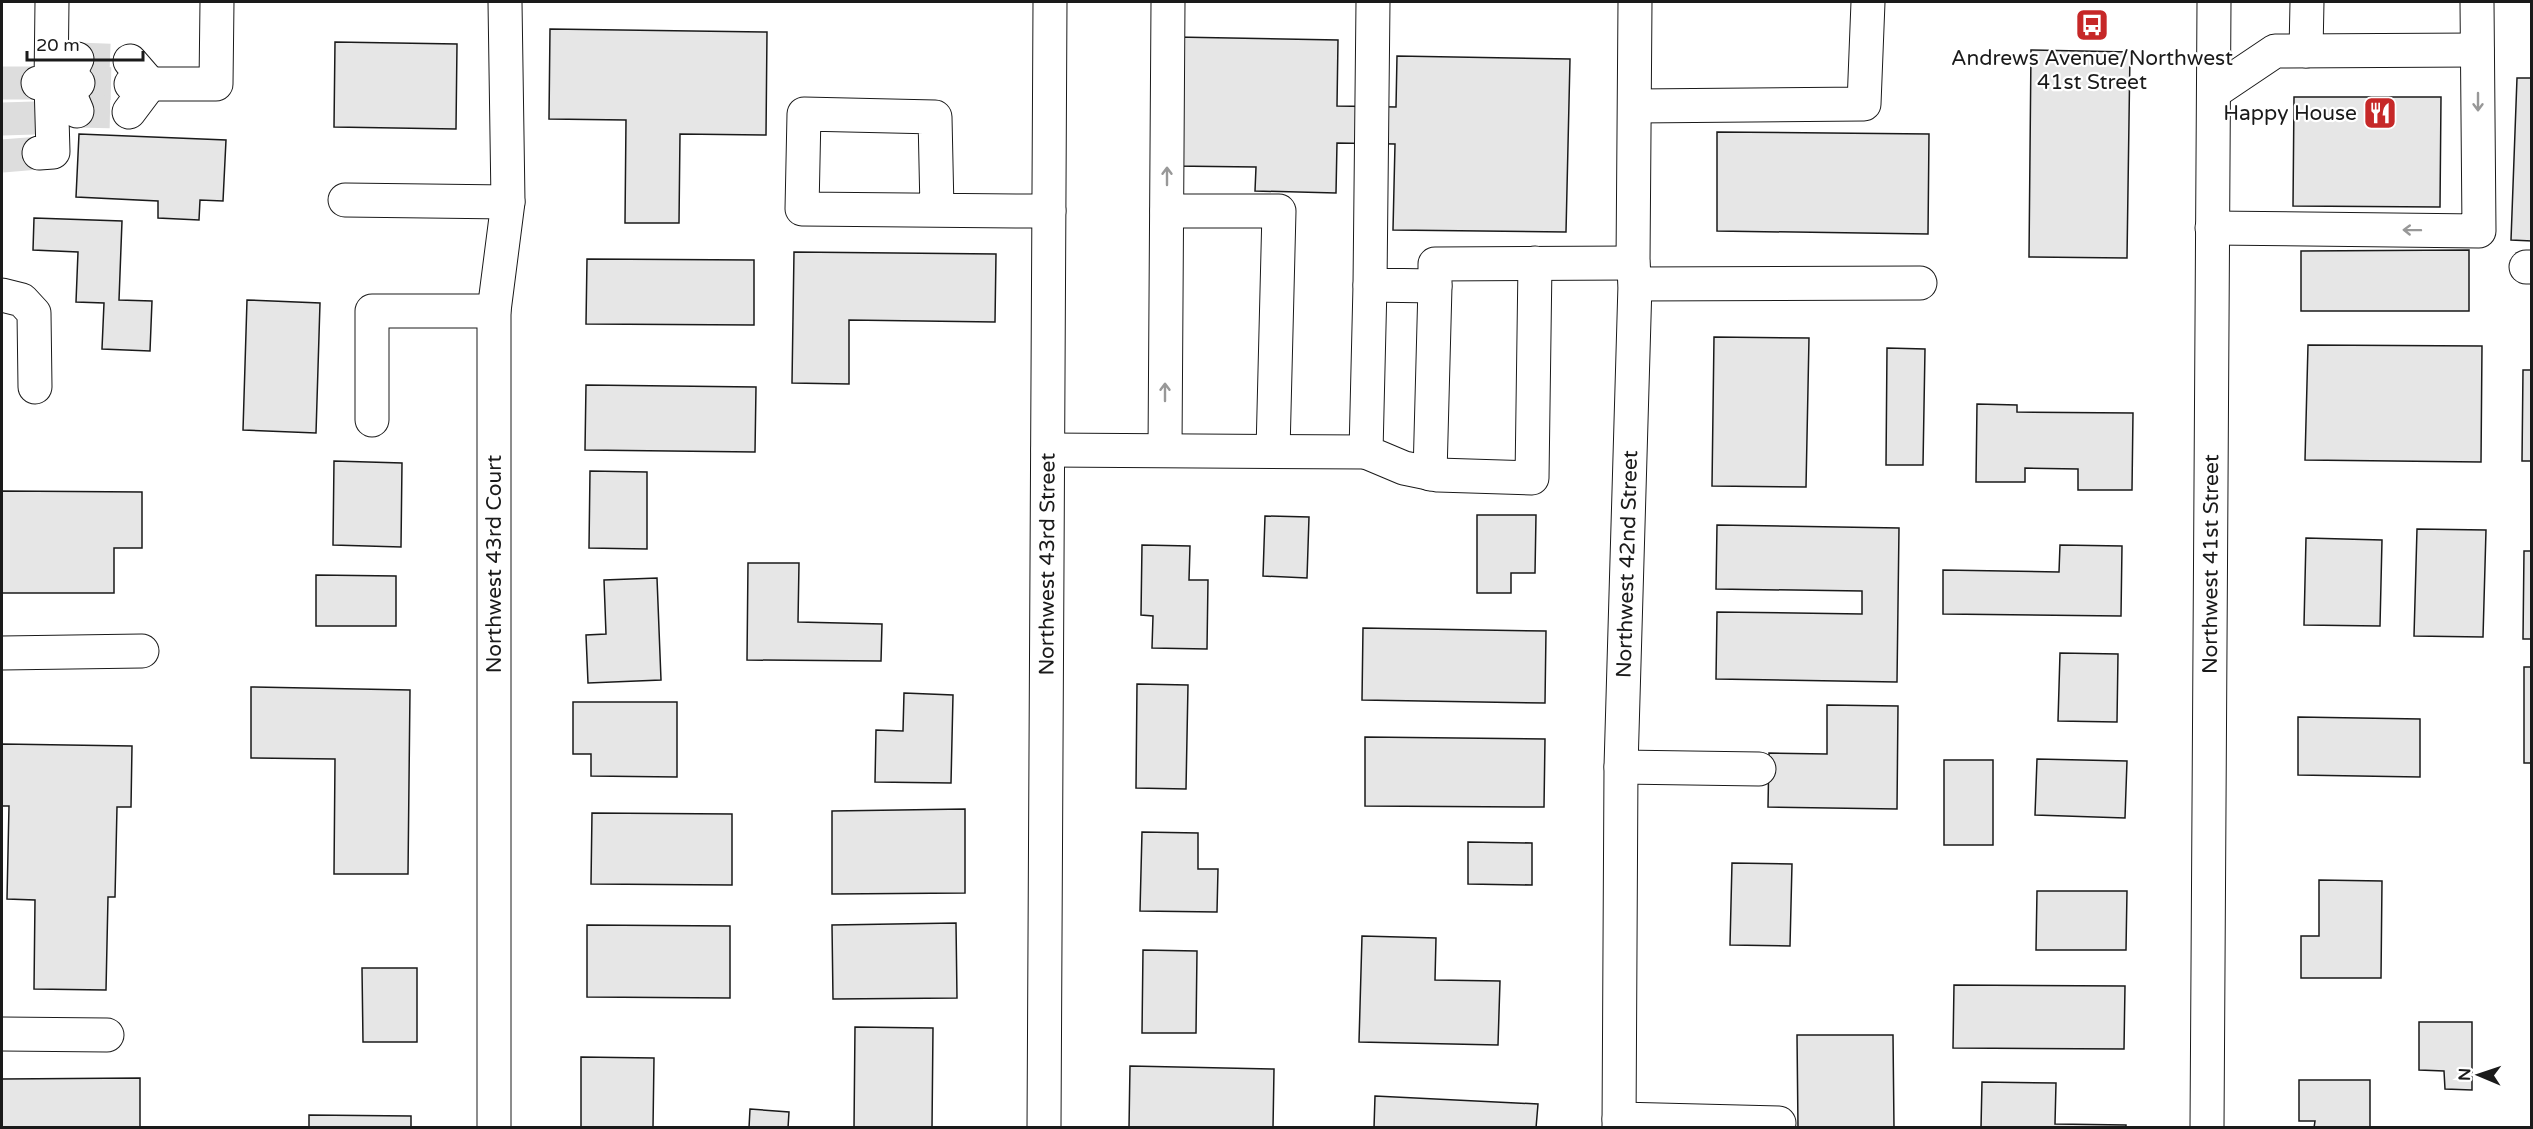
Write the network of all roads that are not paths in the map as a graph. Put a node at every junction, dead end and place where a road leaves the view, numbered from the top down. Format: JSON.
{"nodes":[{"id":1,"x":52,"y":2,"type":"edge"},
{"id":2,"x":217,"y":2,"type":"edge"},
{"id":3,"x":505,"y":2,"type":"edge"},
{"id":4,"x":1050,"y":2,"type":"edge"},
{"id":5,"x":1168,"y":2,"type":"edge"},
{"id":6,"x":1373,"y":2,"type":"edge"},
{"id":7,"x":1635,"y":2,"type":"edge"},
{"id":8,"x":1868,"y":2,"type":"edge"},
{"id":9,"x":2214,"y":2,"type":"edge"},
{"id":10,"x":2307,"y":2,"type":"edge"},
{"id":11,"x":2477,"y":2,"type":"edge"},
{"id":12,"x":2477,"y":50,"type":"junction"},
{"id":13,"x":2306,"y":51,"type":"junction"},
{"id":14,"x":135,"y":85,"type":"tunnel mouth"},
{"id":15,"x":2214,"y":92,"type":"junction"},
{"id":16,"x":1635,"y":106,"type":"junction"},
{"id":17,"x":39,"y":153,"type":"tunnel mouth"},
{"id":18,"x":345,"y":200,"type":"dead end"},
{"id":19,"x":508,"y":202,"type":"junction"},
{"id":20,"x":937,"y":210,"type":"junction"},
{"id":21,"x":1049,"y":211,"type":"junction"},
{"id":22,"x":1167,"y":211,"type":"junction"},
{"id":23,"x":2212,"y":228,"type":"junction"},
{"id":24,"x":1535,"y":263,"type":"junction"},
{"id":25,"x":1634,"y":273,"type":"junction"},
{"id":26,"x":1920,"y":283,"type":"dead end"},
{"id":27,"x":1370,"y":285,"type":"junction"},
{"id":28,"x":1434,"y":286,"type":"junction"},
{"id":29,"x":2,"y":296,"type":"edge"},
{"id":30,"x":494,"y":311,"type":"junction"},
{"id":31,"x":36,"y":387,"type":"dead end"},
{"id":32,"x":372,"y":420,"type":"dead end"},
{"id":33,"x":1048,"y":450,"type":"junction"},
{"id":34,"x":1165,"y":450,"type":"junction"},
{"id":35,"x":1273,"y":451,"type":"junction"},
{"id":36,"x":1366,"y":452,"type":"junction"},
{"id":37,"x":1430,"y":474,"type":"junction"},
{"id":38,"x":142,"y":651,"type":"dead end"},
{"id":39,"x":2,"y":653,"type":"edge"},
{"id":40,"x":1621,"y":767,"type":"junction"},
{"id":41,"x":1759,"y":769,"type":"dead end"},
{"id":42,"x":2,"y":1034,"type":"edge"},
{"id":43,"x":107,"y":1035,"type":"dead end"},
{"id":44,"x":1619,"y":1123,"type":"edge"},
{"id":45,"x":1779,"y":1123,"type":"dead end"},
{"id":46,"x":494,"y":1128,"type":"edge"},
{"id":47,"x":1044,"y":1128,"type":"edge"},
{"id":48,"x":2207,"y":1128,"type":"edge"}],
"edges":[{"from":1,"to":17,"type":"street"},
{"from":2,"to":14,"type":"street"},
{"from":3,"to":19,"type":"street","name":"Northwest 43rd Court"},
{"from":4,"to":21,"type":"street","name":"Northwest 43rd Street"},
{"from":22,"to":5,"type":"street","one_way":true},
{"from":6,"to":27,"type":"street"},
{"from":7,"to":16,"type":"street","name":"Northwest 42nd Street"},
{"from":8,"to":16,"type":"street"},
{"from":9,"to":15,"type":"street","name":"Northwest 41st Street"},
{"from":10,"to":13,"type":"street"},
{"from":11,"to":12,"type":"street"},
{"from":12,"to":13,"type":"street"},
{"from":12,"to":23,"type":"street","one_way":true},
{"from":13,"to":15,"type":"street"},
{"from":15,"to":23,"type":"street","name":"Northwest 41st Street"},
{"from":16,"to":25,"type":"street","name":"Northwest 42nd Street"},
{"from":18,"to":19,"type":"street"},
{"from":19,"to":30,"type":"street","name":"Northwest 43rd Court"},
{"from":20,"to":20,"type":"street"},
{"from":20,"to":21,"type":"street"},
{"from":21,"to":33,"type":"street","name":"Northwest 43rd Street"},
{"from":34,"to":22,"type":"street","one_way":true},
{"from":22,"to":35,"type":"street"},
{"from":23,"to":48,"type":"street","name":"Northwest 41st Street"},
{"from":24,"to":25,"type":"street"},
{"from":24,"to":28,"type":"street"},
{"from":24,"to":37,"type":"street"},
{"from":25,"to":26,"type":"street"},
{"from":25,"to":40,"type":"street","name":"Northwest 42nd Street"},
{"from":27,"to":28,"type":"street"},
{"from":27,"to":36,"type":"street"},
{"from":28,"to":37,"type":"street"},
{"from":29,"to":31,"type":"street"},
{"from":30,"to":32,"type":"street"},
{"from":30,"to":46,"type":"street","name":"Northwest 43rd Court"},
{"from":33,"to":34,"type":"street"},
{"from":33,"to":47,"type":"street","name":"Northwest 43rd Street"},
{"from":34,"to":35,"type":"street"},
{"from":35,"to":36,"type":"street"},
{"from":36,"to":37,"type":"street"},
{"from":38,"to":39,"type":"street"},
{"from":40,"to":41,"type":"street"},
{"from":40,"to":44,"type":"street","name":"Northwest 42nd Street"},
{"from":42,"to":43,"type":"street"},
{"from":44,"to":45,"type":"street"}]}
